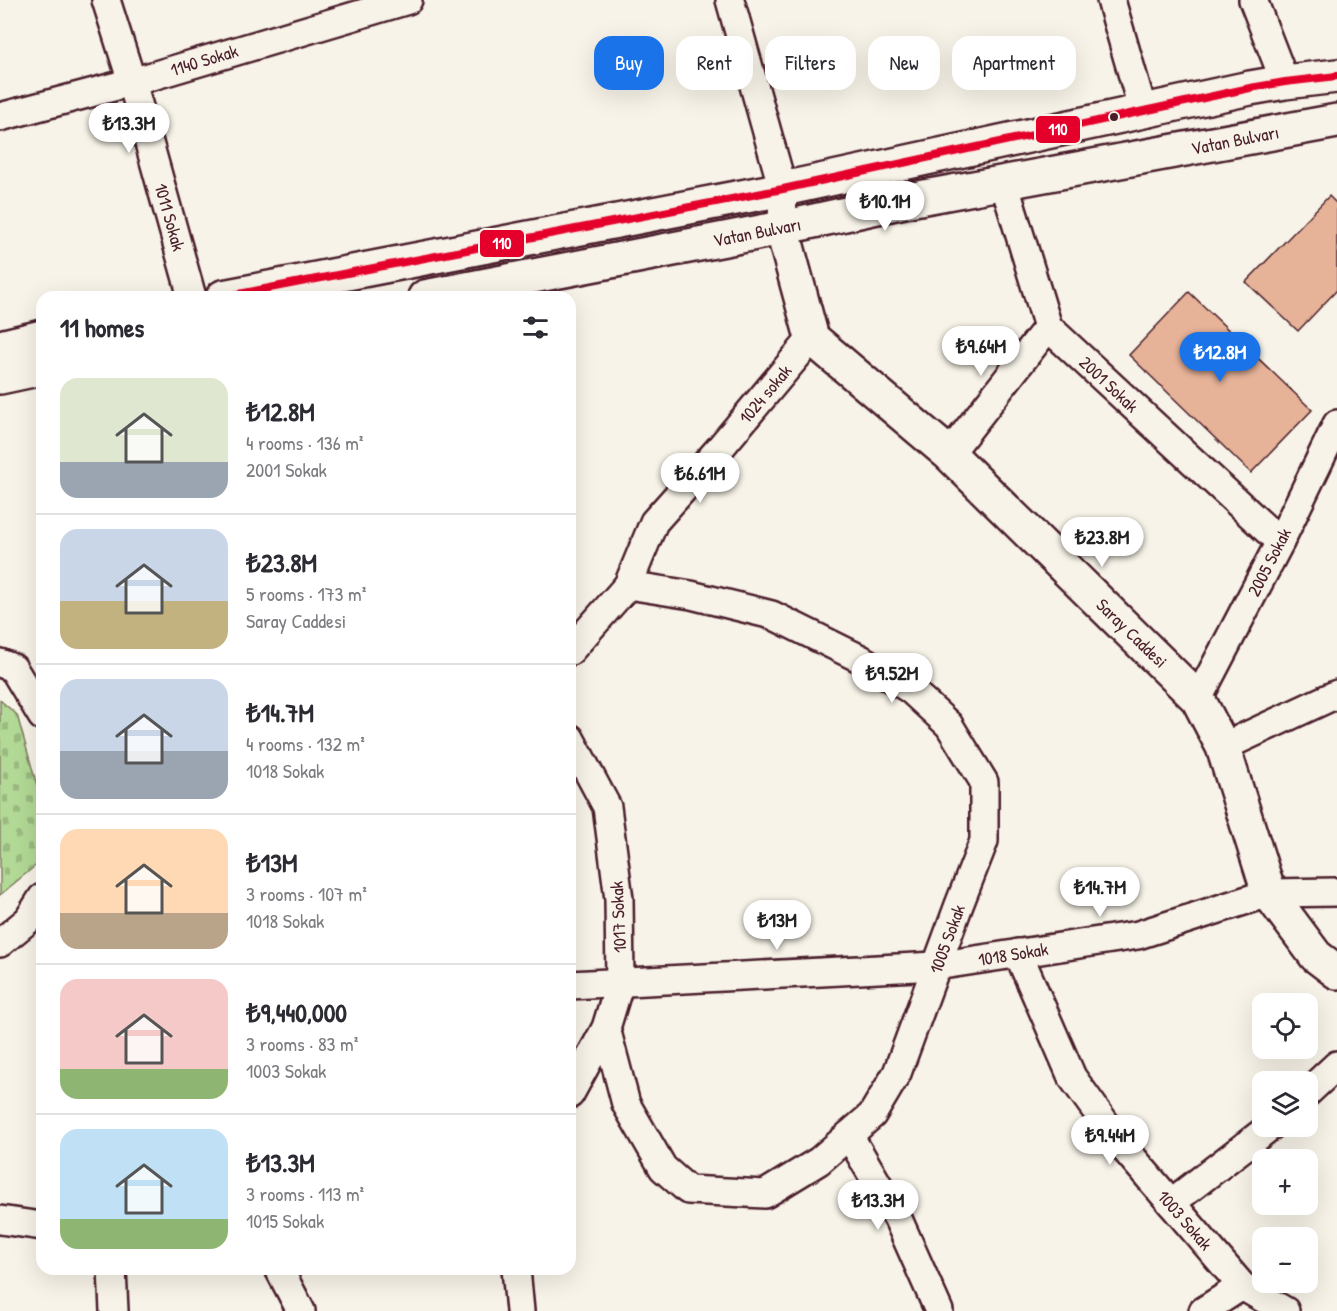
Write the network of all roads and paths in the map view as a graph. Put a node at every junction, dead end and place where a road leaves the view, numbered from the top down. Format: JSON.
{"nodes":[{"id":1,"x":106,"y":0,"type":"edge"},
{"id":2,"x":408,"y":0,"type":"edge"},
{"id":3,"x":730,"y":0,"type":"edge"},
{"id":4,"x":1112,"y":0,"type":"edge"},
{"id":5,"x":1253,"y":0,"type":"edge"},
{"id":6,"x":1337,"y":76,"type":"edge"},
{"id":7,"x":132,"y":82,"type":"junction"},
{"id":8,"x":1285,"y":82,"type":"junction"},
{"id":9,"x":1143,"y":111,"type":"junction"},
{"id":10,"x":0,"y":117,"type":"edge"},
{"id":11,"x":1337,"y":121,"type":"edge"},
{"id":12,"x":1004,"y":183,"type":"junction"},
{"id":13,"x":783,"y":189,"type":"junction"},
{"id":14,"x":782,"y":228,"type":"junction"},
{"id":15,"x":190,"y":291,"type":"edge"},
{"id":16,"x":254,"y":291,"type":"edge"},
{"id":17,"x":456,"y":291,"type":"edge"},
{"id":18,"x":1048,"y":327,"type":"junction"},
{"id":19,"x":36,"y":338,"type":"edge"},
{"id":20,"x":812,"y":338,"type":"junction"},
{"id":21,"x":0,"y":347,"type":"edge"},
{"id":22,"x":36,"y":369,"type":"edge"},
{"id":23,"x":0,"y":377,"type":"edge"},
{"id":24,"x":1337,"y":424,"type":"edge"},
{"id":25,"x":949,"y":454,"type":"junction"},
{"id":26,"x":1280,"y":542,"type":"junction"},
{"id":27,"x":628,"y":585,"type":"junction"},
{"id":28,"x":576,"y":644,"type":"edge"},
{"id":29,"x":0,"y":663,"type":"edge"},
{"id":30,"x":1337,"y":694,"type":"edge"},
{"id":31,"x":1198,"y":699,"type":"junction"},
{"id":32,"x":36,"y":706,"type":"edge"},
{"id":33,"x":1223,"y":747,"type":"junction"},
{"id":34,"x":576,"y":749,"type":"edge"},
{"id":35,"x":1337,"y":892,"type":"edge"},
{"id":36,"x":1269,"y":893,"type":"junction"},
{"id":37,"x":36,"y":920,"type":"edge"},
{"id":38,"x":0,"y":943,"type":"edge"},
{"id":39,"x":1018,"y":953,"type":"junction"},
{"id":40,"x":936,"y":966,"type":"junction"},
{"id":41,"x":1337,"y":972,"type":"edge"},
{"id":42,"x":620,"y":982,"type":"junction"},
{"id":43,"x":576,"y":985,"type":"edge"},
{"id":44,"x":606,"y":1028,"type":"junction"},
{"id":45,"x":1337,"y":1065,"type":"edge"},
{"id":46,"x":576,"y":1083,"type":"edge"},
{"id":47,"x":1318,"y":1083,"type":"edge"},
{"id":48,"x":849,"y":1135,"type":"junction"},
{"id":49,"x":1258,"y":1137,"type":"edge"},
{"id":50,"x":1171,"y":1203,"type":"junction"},
{"id":51,"x":0,"y":1220,"type":"edge"},
{"id":52,"x":36,"y":1225,"type":"edge"},
{"id":53,"x":112,"y":1275,"type":"edge"},
{"id":54,"x":282,"y":1275,"type":"edge"},
{"id":55,"x":516,"y":1275,"type":"edge"},
{"id":56,"x":1242,"y":1286,"type":"junction"},
{"id":57,"x":114,"y":1311,"type":"edge"},
{"id":58,"x":301,"y":1311,"type":"edge"},
{"id":59,"x":519,"y":1311,"type":"edge"},
{"id":60,"x":939,"y":1311,"type":"edge"},
{"id":61,"x":1203,"y":1311,"type":"edge"},
{"id":62,"x":1285,"y":1311,"type":"edge"}],
"edges":[{"from":1,"to":7,"type":"street","name":"1011 Sokak"},
{"from":2,"to":7,"type":"street","name":"1140 Sokak"},
{"from":3,"to":13,"type":"street"},
{"from":4,"to":9,"type":"street"},
{"from":5,"to":8,"type":"street"},
{"from":6,"to":8,"type":"main road","name":"Vatan Bulvarı"},
{"from":7,"to":10,"type":"street","name":"1140 Sokak"},
{"from":7,"to":15,"type":"street","name":"1011 Sokak"},
{"from":8,"to":9,"type":"main road","name":"Vatan Bulvarı"},
{"from":9,"to":13,"type":"main road","name":"Vatan Bulvarı"},
{"from":11,"to":12,"type":"main road","name":"Vatan Bulvarı"},
{"from":12,"to":14,"type":"main road","name":"Vatan Bulvarı"},
{"from":12,"to":18,"type":"street"},
{"from":13,"to":14,"type":"street"},
{"from":13,"to":16,"type":"main road","name":"Vatan Bulvarı"},
{"from":14,"to":17,"type":"main road","name":"Vatan Bulvarı"},
{"from":14,"to":20,"type":"main road"},
{"from":18,"to":25,"type":"street"},
{"from":18,"to":26,"type":"street","name":"2001 Sokak"},
{"from":19,"to":21,"type":"main road"},
{"from":20,"to":25,"type":"main road","name":"Saray Caddesi"},
{"from":20,"to":27,"type":"street","name":"1024 sokak"},
{"from":22,"to":23,"type":"main road"},
{"from":24,"to":26,"type":"street","name":"2005 Sokak"},
{"from":25,"to":31,"type":"main road","name":"Saray Caddesi"},
{"from":26,"to":31,"type":"street","name":"2005 Sokak"},
{"from":27,"to":28,"type":"street","name":"1024 sokak"},
{"from":27,"to":40,"type":"street","name":"1005 Sokak"},
{"from":29,"to":32,"type":"street"},
{"from":30,"to":33,"type":"street"},
{"from":31,"to":33,"type":"main road","name":"Saray Caddesi"},
{"from":33,"to":36,"type":"main road","name":"Saray Caddesi"},
{"from":34,"to":42,"type":"street","name":"1017 Sokak"},
{"from":35,"to":36,"type":"street","name":"1018 Sokak"},
{"from":36,"to":39,"type":"street","name":"1018 Sokak"},
{"from":36,"to":41,"type":"main road","name":"Saray Caddesi"},
{"from":37,"to":38,"type":"street"},
{"from":39,"to":40,"type":"street","name":"1018 Sokak"},
{"from":39,"to":50,"type":"street","name":"1003 Sokak"},
{"from":40,"to":42,"type":"street","name":"1018 Sokak"},
{"from":40,"to":48,"type":"street","name":"1005 Sokak"},
{"from":42,"to":43,"type":"street","name":"1018 Sokak"},
{"from":42,"to":44,"type":"street","name":"1017 Sokak"},
{"from":44,"to":46,"type":"street","name":"1017 Sokak"},
{"from":44,"to":48,"type":"street","name":"1005 Sokak"},
{"from":45,"to":47,"type":"street"},
{"from":48,"to":60,"type":"street"},
{"from":49,"to":50,"type":"street"},
{"from":50,"to":56,"type":"street","name":"1003 Sokak"},
{"from":51,"to":52,"type":"street"},
{"from":53,"to":57,"type":"street"},
{"from":54,"to":58,"type":"street"},
{"from":55,"to":59,"type":"street"},
{"from":56,"to":61,"type":"street"},
{"from":56,"to":62,"type":"street","name":"1003 Sokak"}]}
